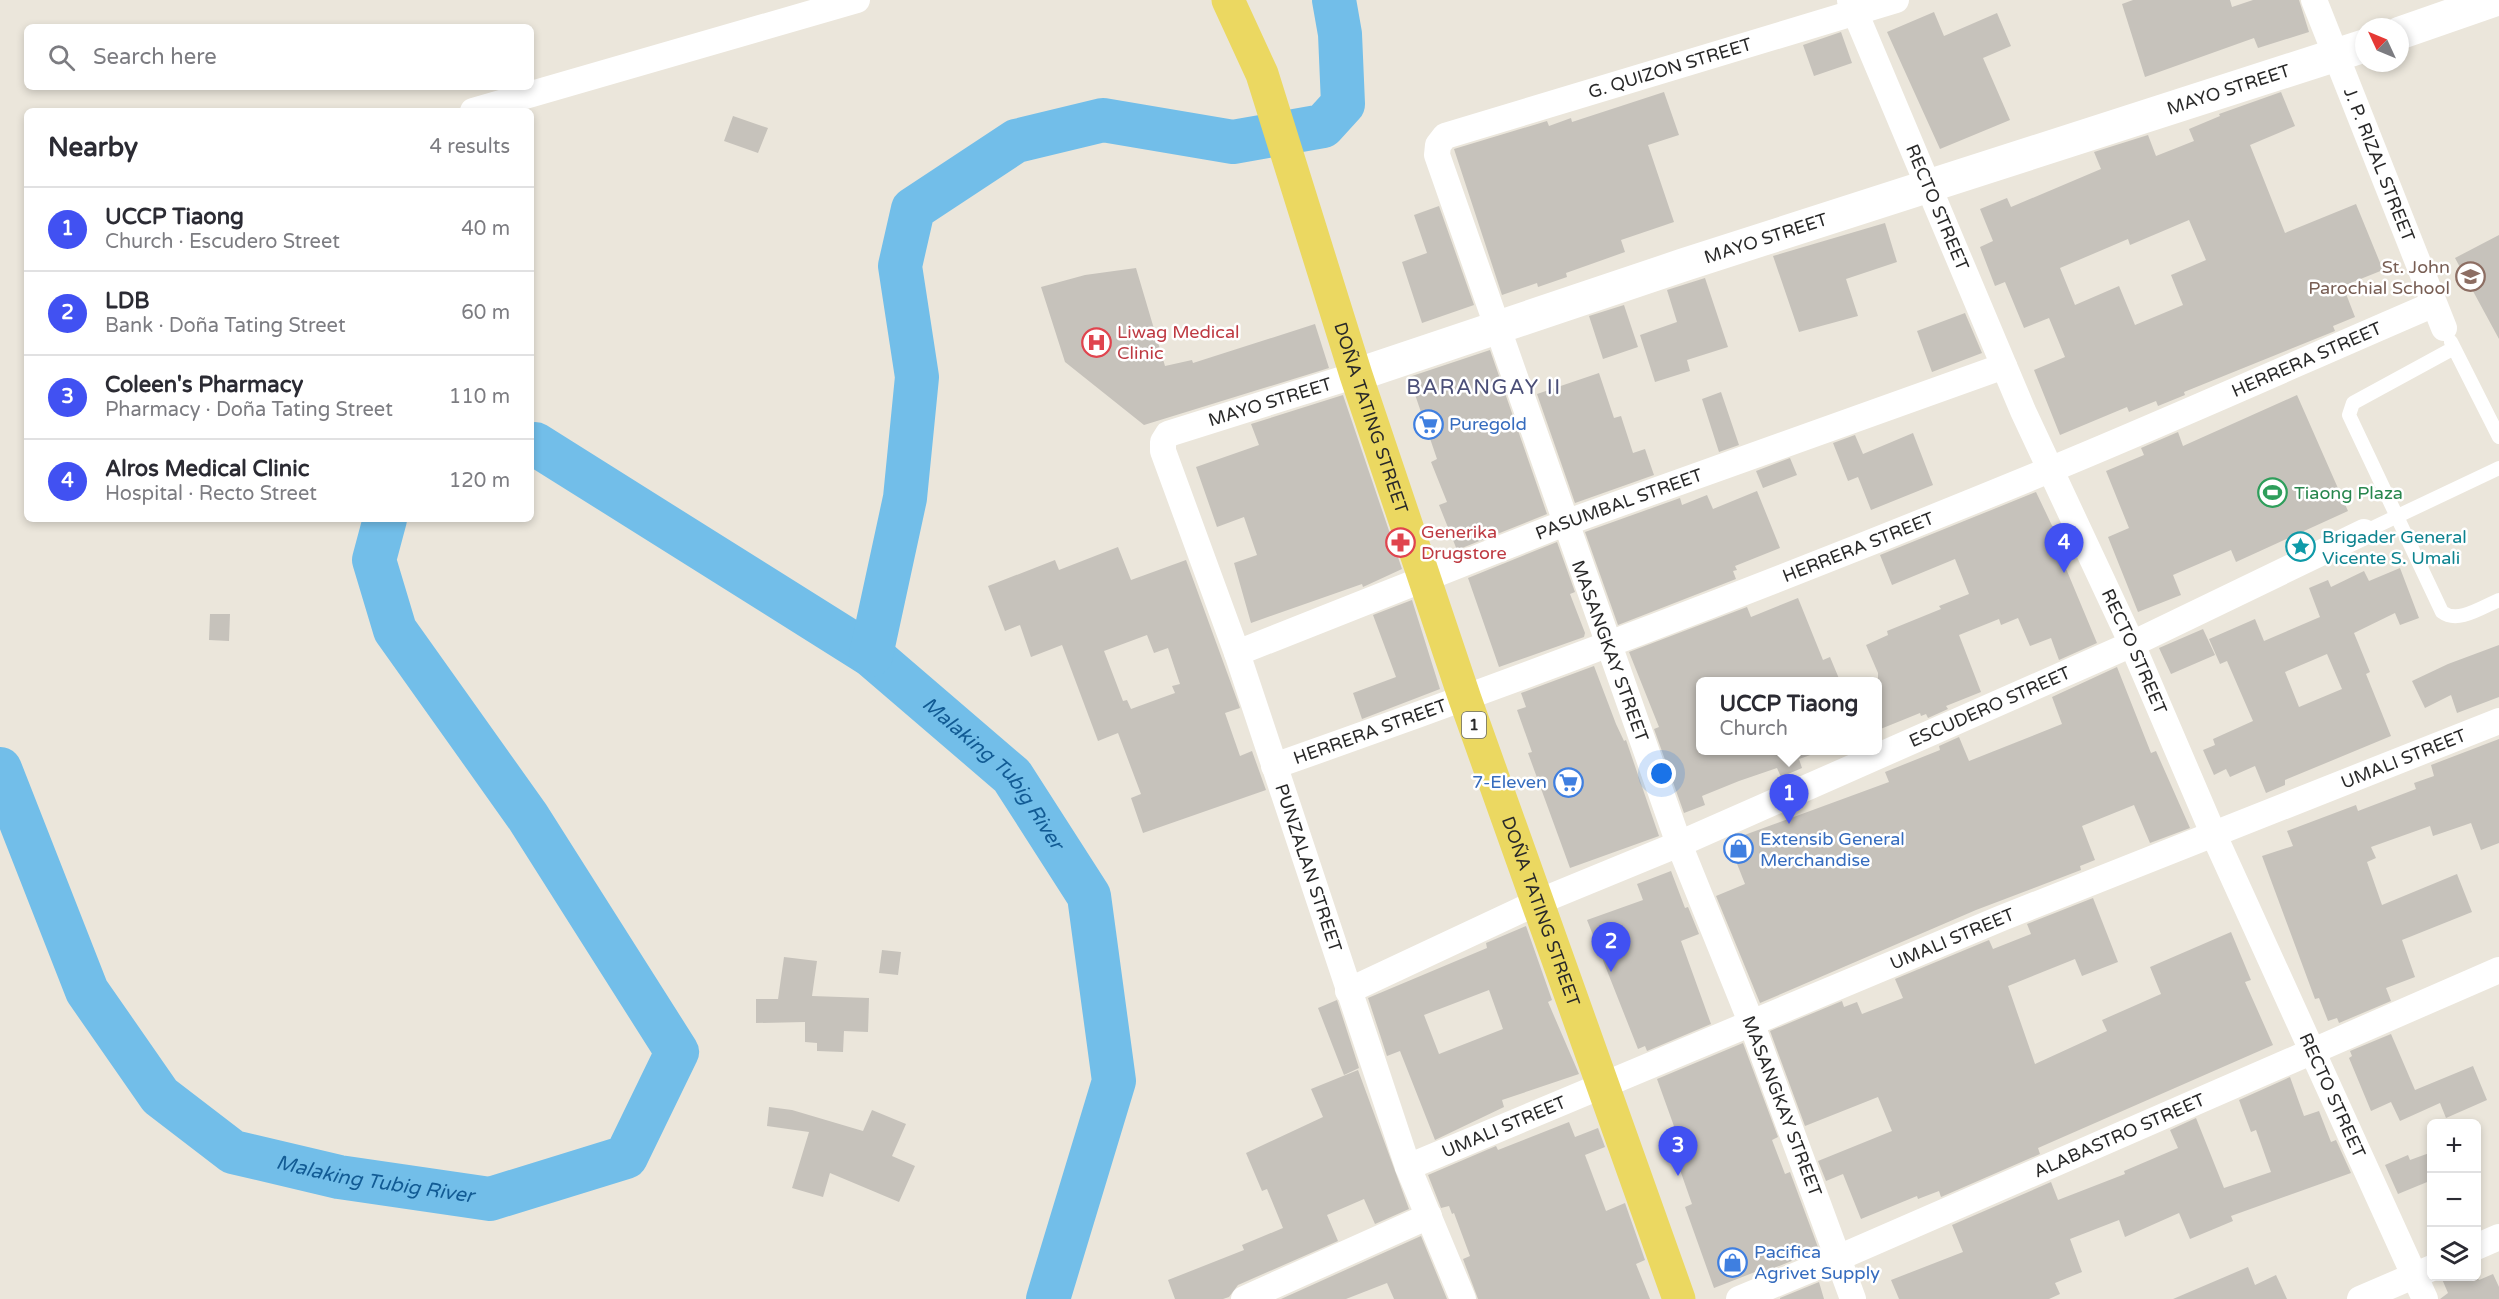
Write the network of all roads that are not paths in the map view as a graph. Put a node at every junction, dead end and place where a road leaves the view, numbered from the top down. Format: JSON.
{"nodes":[{"id":1,"x":857,"y":0,"type":"edge"},
{"id":2,"x":1228,"y":0,"type":"edge"},
{"id":3,"x":1896,"y":0,"type":"edge"},
{"id":4,"x":2314,"y":0,"type":"edge"},
{"id":5,"x":2495,"y":0,"type":"edge"},
{"id":6,"x":1853,"y":7,"type":"edge"},
{"id":7,"x":2409,"y":30,"type":"edge"},
{"id":8,"x":2350,"y":51,"type":"edge"},
{"id":9,"x":483,"y":108,"type":"edge"},
{"id":10,"x":1445,"y":136,"type":"joint"},
{"id":11,"x":1929,"y":185,"type":"junction"},
{"id":12,"x":2432,"y":305,"type":"junction"},
{"id":13,"x":1497,"y":327,"type":"junction"},
{"id":14,"x":2449,"y":338,"type":"junction"},
{"id":15,"x":2004,"y":366,"type":"junction"},
{"id":16,"x":1356,"y":375,"type":"junction"},
{"id":17,"x":1168,"y":435,"type":"joint"},
{"id":18,"x":2499,"y":437,"type":"edge"},
{"id":19,"x":2499,"y":468,"type":"edge"},
{"id":20,"x":2049,"y":470,"type":"junction"},
{"id":21,"x":2396,"y":517,"type":"junction"},
{"id":22,"x":1565,"y":523,"type":"junction"},
{"id":23,"x":2364,"y":532,"type":"joint"},
{"id":24,"x":1425,"y":577,"type":"junction"},
{"id":25,"x":2499,"y":600,"type":"edge"},
{"id":26,"x":1607,"y":644,"type":"junction"},
{"id":27,"x":2132,"y":644,"type":"junction"},
{"id":28,"x":1237,"y":652,"type":"junction"},
{"id":29,"x":1465,"y":699,"type":"junction"},
{"id":30,"x":2499,"y":721,"type":"edge"},
{"id":31,"x":1882,"y":754,"type":"edge"},
{"id":32,"x":1881,"y":755,"type":"edge"},
{"id":33,"x":1274,"y":766,"type":"junction"},
{"id":34,"x":2212,"y":833,"type":"junction"},
{"id":35,"x":1679,"y":844,"type":"junction"},
{"id":36,"x":1538,"y":902,"type":"junction"},
{"id":37,"x":2499,"y":970,"type":"edge"},
{"id":38,"x":1348,"y":992,"type":"junction"},
{"id":39,"x":1751,"y":1022,"type":"junction"},
{"id":40,"x":2312,"y":1050,"type":"junction"},
{"id":41,"x":1603,"y":1084,"type":"junction"},
{"id":42,"x":1408,"y":1167,"type":"junction"},
{"id":43,"x":1429,"y":1216,"type":"junction"},
{"id":44,"x":2499,"y":1237,"type":"edge"},
{"id":45,"x":2481,"y":1245,"type":"edge"},
{"id":46,"x":1839,"y":1258,"type":"junction"},
{"id":47,"x":2422,"y":1272,"type":"edge"},
{"id":48,"x":1244,"y":1299,"type":"edge"},
{"id":49,"x":1463,"y":1299,"type":"edge"},
{"id":50,"x":1679,"y":1299,"type":"edge"},
{"id":51,"x":1739,"y":1299,"type":"edge"},
{"id":52,"x":1853,"y":1299,"type":"edge"},
{"id":53,"x":2360,"y":1299,"type":"edge"},
{"id":54,"x":2424,"y":1299,"type":"edge"}],
"edges":[{"from":1,"to":9,"type":"street"},
{"from":2,"to":16,"type":"main road","name":"DOÑA TATING STREET","number":"1"},
{"from":3,"to":6,"type":"street","name":"G. QUIZON STREET"},
{"from":4,"to":8,"type":"street","name":"J. P. RIZAL STREET"},
{"from":5,"to":7,"type":"street"},
{"from":6,"to":10,"type":"street","name":"G. QUIZON STREET"},
{"from":6,"to":11,"type":"street","name":"RECTO STREET"},
{"from":8,"to":11,"type":"street","name":"MAYO STREET"},
{"from":8,"to":12,"type":"street","name":"J. P. RIZAL STREET"},
{"from":10,"to":13,"type":"street","name":"MASANGKAY STREET"},
{"from":11,"to":13,"type":"street","name":"MAYO STREET"},
{"from":11,"to":15,"type":"street","name":"RECTO STREET"},
{"from":12,"to":14,"type":"street","name":"J. P. RIZAL STREET"},
{"from":12,"to":20,"type":"street","name":"HERRERA STREET"},
{"from":13,"to":16,"type":"street","name":"MAYO STREET"},
{"from":13,"to":22,"type":"street","name":"MASANGKAY STREET"},
{"from":14,"to":18,"type":"lane"},
{"from":14,"to":21,"type":"lane"},
{"from":15,"to":20,"type":"street","name":"RECTO STREET"},
{"from":15,"to":22,"type":"street","name":"PASUMBAL STREET"},
{"from":16,"to":17,"type":"street","name":"MAYO STREET"},
{"from":16,"to":24,"type":"main road","name":"DOÑA TATING STREET","number":"1"},
{"from":17,"to":28,"type":"street","name":"PUNZALAN STREET"},
{"from":19,"to":21,"type":"lane"},
{"from":20,"to":26,"type":"street","name":"HERRERA STREET"},
{"from":20,"to":27,"type":"street","name":"RECTO STREET"},
{"from":21,"to":23,"type":"lane"},
{"from":21,"to":25,"type":"lane"},
{"from":22,"to":24,"type":"street","name":"PASUMBAL STREET"},
{"from":22,"to":26,"type":"street","name":"MASANGKAY STREET"},
{"from":23,"to":27,"type":"street","name":"ESCUDERO STREET"},
{"from":24,"to":28,"type":"street","name":"PASUMBAL STREET"},
{"from":24,"to":29,"type":"main road","name":"DOÑA TATING STREET","number":"1"},
{"from":26,"to":29,"type":"street","name":"HERRERA STREET"},
{"from":26,"to":35,"type":"street","name":"MASANGKAY STREET"},
{"from":27,"to":31,"type":"street","name":"ESCUDERO STREET"},
{"from":27,"to":34,"type":"street","name":"RECTO STREET"},
{"from":28,"to":33,"type":"street","name":"PUNZALAN STREET"},
{"from":29,"to":33,"type":"street","name":"HERRERA STREET"},
{"from":29,"to":36,"type":"main road","name":"DOÑA TATING STREET","number":"1"},
{"from":30,"to":34,"type":"street","name":"UMALI STREET"},
{"from":32,"to":35,"type":"street","name":"ESCUDERO STREET"},
{"from":33,"to":38,"type":"street","name":"PUNZALAN STREET"},
{"from":34,"to":39,"type":"street","name":"UMALI STREET"},
{"from":34,"to":40,"type":"street","name":"RECTO STREET"},
{"from":35,"to":36,"type":"street","name":"ESCUDERO STREET"},
{"from":35,"to":39,"type":"street","name":"MASANGKAY STREET"},
{"from":36,"to":38,"type":"street","name":"ESCUDERO STREET"},
{"from":36,"to":41,"type":"main road","name":"DOÑA TATING STREET","number":"1"},
{"from":37,"to":40,"type":"street","name":"ALABASTRO STREET"},
{"from":38,"to":42,"type":"street","name":"PUNZALAN STREET"},
{"from":39,"to":41,"type":"street","name":"UMALI STREET"},
{"from":39,"to":46,"type":"street","name":"MASANGKAY STREET"},
{"from":40,"to":46,"type":"street","name":"ALABASTRO STREET"},
{"from":40,"to":47,"type":"street","name":"RECTO STREET"},
{"from":41,"to":42,"type":"street","name":"UMALI STREET"},
{"from":41,"to":50,"type":"main road","name":"DOÑA TATING STREET","number":"1"},
{"from":42,"to":43,"type":"street","name":"PUNZALAN STREET"},
{"from":43,"to":48,"type":"street"},
{"from":43,"to":49,"type":"street","name":"PUNZALAN STREET"},
{"from":44,"to":45,"type":"street"},
{"from":46,"to":51,"type":"street","name":"ALABASTRO STREET"},
{"from":46,"to":52,"type":"street","name":"MASANGKAY STREET"},
{"from":47,"to":53,"type":"street"},
{"from":47,"to":54,"type":"street","name":"RECTO STREET"}]}
